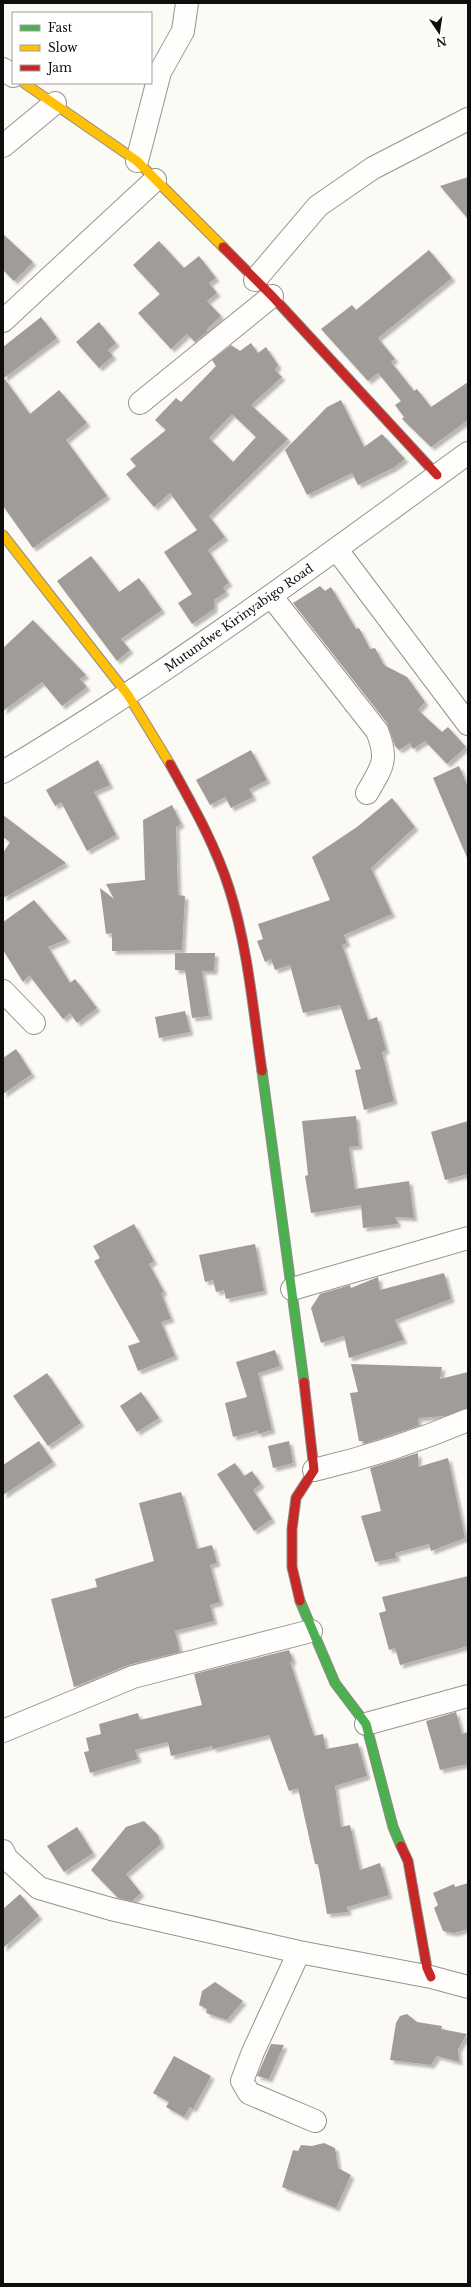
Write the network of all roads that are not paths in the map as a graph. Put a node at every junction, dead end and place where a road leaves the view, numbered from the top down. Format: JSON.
{"nodes":[{"id":1,"x":187,"y":3,"type":"edge"},
{"id":2,"x":3,"y":69,"type":"edge"},
{"id":3,"x":12,"y":75,"type":"edge"},
{"id":4,"x":26,"y":84,"type":"edge"},
{"id":5,"x":55,"y":103,"type":"junction"},
{"id":6,"x":468,"y":119,"type":"edge"},
{"id":7,"x":3,"y":146,"type":"edge"},
{"id":8,"x":137,"y":161,"type":"junction"},
{"id":9,"x":155,"y":180,"type":"junction"},
{"id":10,"x":255,"y":280,"type":"junction"},
{"id":11,"x":272,"y":296,"type":"junction"},
{"id":12,"x":3,"y":321,"type":"edge"},
{"id":13,"x":140,"y":403,"type":"dead end"},
{"id":14,"x":468,"y":453,"type":"edge"},
{"id":15,"x":437,"y":475,"type":"junction"},
{"id":16,"x":3,"y":535,"type":"edge"},
{"id":17,"x":337,"y":550,"type":"junction"},
{"id":18,"x":271,"y":596,"type":"junction"},
{"id":19,"x":128,"y":695,"type":"junction"},
{"id":20,"x":468,"y":724,"type":"edge"},
{"id":21,"x":3,"y":772,"type":"edge"},
{"id":22,"x":367,"y":793,"type":"dead end"},
{"id":23,"x":3,"y":990,"type":"edge"},
{"id":24,"x":34,"y":1023,"type":"dead end"},
{"id":25,"x":468,"y":1238,"type":"edge"},
{"id":26,"x":292,"y":1289,"type":"junction"},
{"id":27,"x":468,"y":1420,"type":"edge"},
{"id":28,"x":314,"y":1470,"type":"junction"},
{"id":29,"x":311,"y":1631,"type":"junction"},
{"id":30,"x":468,"y":1696,"type":"edge"},
{"id":31,"x":366,"y":1724,"type":"junction"},
{"id":32,"x":3,"y":1731,"type":"edge"},
{"id":33,"x":3,"y":1851,"type":"edge"},
{"id":34,"x":299,"y":1952,"type":"junction"},
{"id":35,"x":432,"y":1977,"type":"junction"},
{"id":36,"x":468,"y":1987,"type":"edge"},
{"id":37,"x":315,"y":2121,"type":"dead end"}],
"edges":[{"from":1,"to":8,"type":"street"},
{"from":2,"to":3,"type":"street"},
{"from":4,"to":5,"type":"street"},
{"from":5,"to":7,"type":"street"},
{"from":5,"to":8,"type":"street"},
{"from":6,"to":10,"type":"street"},
{"from":8,"to":9,"type":"street"},
{"from":9,"to":10,"type":"street"},
{"from":9,"to":12,"type":"street"},
{"from":10,"to":11,"type":"street"},
{"from":11,"to":13,"type":"street"},
{"from":11,"to":15,"type":"street"},
{"from":14,"to":15,"type":"street","name":"Mutundwe Kirinyabigo Road"},
{"from":15,"to":17,"type":"street","name":"Mutundwe Kirinyabigo Road"},
{"from":16,"to":19,"type":"street"},
{"from":17,"to":18,"type":"street","name":"Mutundwe Kirinyabigo Road"},
{"from":17,"to":20,"type":"street"},
{"from":18,"to":19,"type":"street","name":"Mutundwe Kirinyabigo Road"},
{"from":18,"to":22,"type":"street"},
{"from":19,"to":21,"type":"street","name":"Mutundwe Kirinyabigo Road"},
{"from":19,"to":26,"type":"street"},
{"from":23,"to":24,"type":"street"},
{"from":25,"to":26,"type":"street"},
{"from":26,"to":28,"type":"street"},
{"from":27,"to":28,"type":"street"},
{"from":28,"to":29,"type":"street"},
{"from":29,"to":31,"type":"street"},
{"from":29,"to":32,"type":"street"},
{"from":30,"to":31,"type":"street"},
{"from":31,"to":35,"type":"street"},
{"from":33,"to":34,"type":"street"},
{"from":34,"to":35,"type":"street"},
{"from":34,"to":37,"type":"street"},
{"from":35,"to":36,"type":"street"}]}
